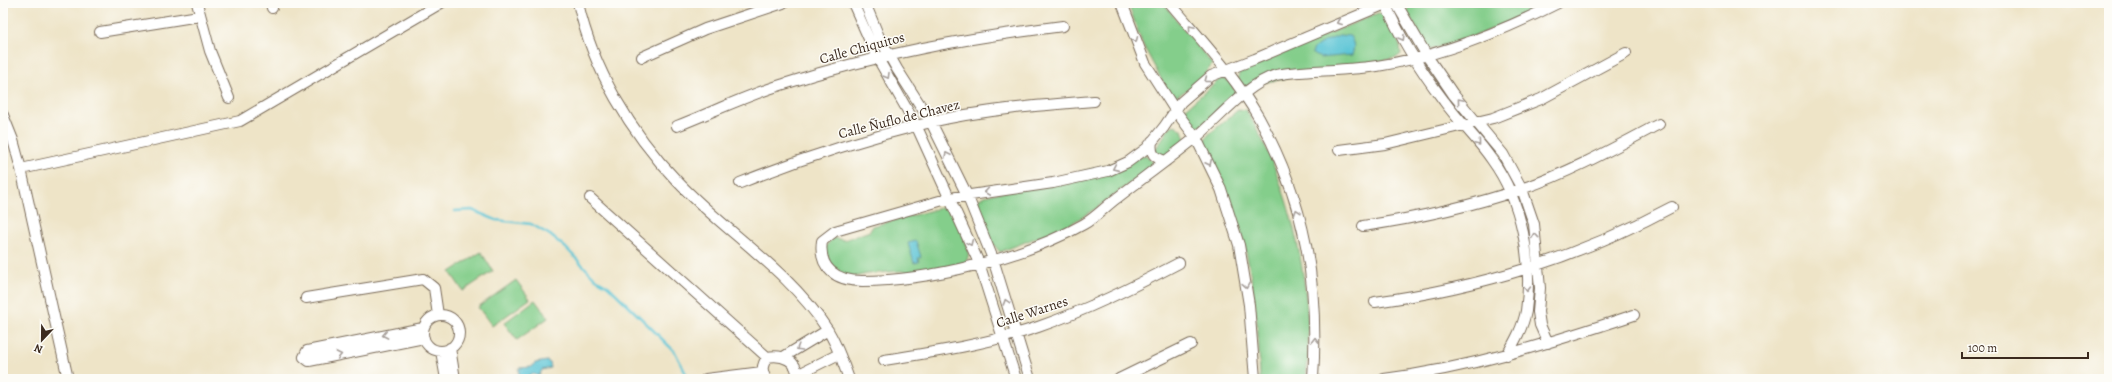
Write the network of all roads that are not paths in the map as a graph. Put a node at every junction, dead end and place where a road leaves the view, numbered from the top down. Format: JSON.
{"nodes":[{"id":1,"x":197,"y":3,"type":"edge"},
{"id":2,"x":441,"y":3,"type":"edge"},
{"id":3,"x":578,"y":3,"type":"edge"},
{"id":4,"x":783,"y":3,"type":"edge"},
{"id":5,"x":853,"y":3,"type":"edge"},
{"id":6,"x":865,"y":3,"type":"edge"},
{"id":7,"x":1122,"y":3,"type":"edge"},
{"id":8,"x":1170,"y":3,"type":"edge"},
{"id":9,"x":1386,"y":3,"type":"edge"},
{"id":10,"x":1396,"y":3,"type":"edge"},
{"id":11,"x":1558,"y":3,"type":"edge"},
{"id":12,"x":199,"y":16,"type":"junction"},
{"id":13,"x":1062,"y":26,"type":"dead end"},
{"id":14,"x":100,"y":32,"type":"dead end"},
{"id":15,"x":1626,"y":53,"type":"dead end"},
{"id":16,"x":889,"y":54,"type":"junction"},
{"id":17,"x":1427,"y":56,"type":"junction"},
{"id":18,"x":642,"y":57,"type":"dead end"},
{"id":19,"x":877,"y":57,"type":"junction"},
{"id":20,"x":1414,"y":58,"type":"junction"},
{"id":21,"x":1226,"y":70,"type":"junction"},
{"id":22,"x":1244,"y":95,"type":"junction"},
{"id":23,"x":229,"y":98,"type":"dead end"},
{"id":24,"x":1094,"y":101,"type":"dead end"},
{"id":25,"x":1175,"y":110,"type":"junction"},
{"id":26,"x":3,"y":115,"type":"edge"},
{"id":27,"x":931,"y":122,"type":"junction"},
{"id":28,"x":1477,"y":122,"type":"junction"},
{"id":29,"x":1659,"y":124,"type":"dead end"},
{"id":30,"x":1464,"y":125,"type":"junction"},
{"id":31,"x":677,"y":126,"type":"dead end"},
{"id":32,"x":916,"y":127,"type":"junction"},
{"id":33,"x":1196,"y":138,"type":"junction"},
{"id":34,"x":1152,"y":142,"type":"junction"},
{"id":35,"x":1340,"y":150,"type":"dead end"},
{"id":36,"x":1166,"y":161,"type":"junction"},
{"id":37,"x":21,"y":169,"type":"junction"},
{"id":38,"x":740,"y":183,"type":"dead end"},
{"id":39,"x":1522,"y":189,"type":"junction"},
{"id":40,"x":1510,"y":193,"type":"junction"},
{"id":41,"x":967,"y":195,"type":"junction"},
{"id":42,"x":590,"y":198,"type":"dead end"},
{"id":43,"x":950,"y":198,"type":"junction"},
{"id":44,"x":1672,"y":207,"type":"dead end"},
{"id":45,"x":1363,"y":226,"type":"dead end"},
{"id":46,"x":992,"y":259,"type":"junction"},
{"id":47,"x":979,"y":263,"type":"junction"},
{"id":48,"x":1179,"y":263,"type":"dead end"},
{"id":49,"x":1538,"y":264,"type":"junction"},
{"id":50,"x":1527,"y":269,"type":"junction"},
{"id":51,"x":306,"y":298,"type":"dead end"},
{"id":52,"x":1375,"y":302,"type":"dead end"},
{"id":53,"x":438,"y":315,"type":"junction"},
{"id":54,"x":1634,"y":315,"type":"dead end"},
{"id":55,"x":423,"y":328,"type":"junction"},
{"id":56,"x":828,"y":330,"type":"junction"},
{"id":57,"x":1016,"y":333,"type":"junction"},
{"id":58,"x":1004,"y":337,"type":"junction"},
{"id":59,"x":424,"y":338,"type":"junction"},
{"id":60,"x":1191,"y":344,"type":"dead end"},
{"id":61,"x":1548,"y":344,"type":"junction"},
{"id":62,"x":446,"y":349,"type":"junction"},
{"id":63,"x":839,"y":354,"type":"junction"},
{"id":64,"x":1507,"y":355,"type":"junction"},
{"id":65,"x":785,"y":356,"type":"junction"},
{"id":66,"x":767,"y":357,"type":"junction"},
{"id":67,"x":884,"y":360,"type":"dead end"},
{"id":68,"x":764,"y":375,"type":"edge"},
{"id":69,"x":797,"y":377,"type":"edge"},
{"id":70,"x":68,"y":379,"type":"edge"},
{"id":71,"x":446,"y":379,"type":"edge"},
{"id":72,"x":455,"y":379,"type":"edge"},
{"id":73,"x":706,"y":379,"type":"edge"},
{"id":74,"x":849,"y":379,"type":"edge"},
{"id":75,"x":1016,"y":379,"type":"edge"},
{"id":76,"x":1030,"y":379,"type":"edge"},
{"id":77,"x":1118,"y":379,"type":"edge"},
{"id":78,"x":1255,"y":379,"type":"edge"},
{"id":79,"x":1313,"y":379,"type":"edge"},
{"id":80,"x":1384,"y":379,"type":"edge"}],
"edges":[{"from":1,"to":12,"type":"street"},
{"from":2,"to":37,"type":"street"},
{"from":3,"to":56,"type":"street"},
{"from":4,"to":18,"type":"street"},
{"from":5,"to":19,"type":"street"},
{"from":6,"to":16,"type":"street"},
{"from":7,"to":25,"type":"street","one_way":true},
{"from":21,"to":8,"type":"street","one_way":true},
{"from":9,"to":20,"type":"street","one_way":true},
{"from":9,"to":21,"type":"street","one_way":true},
{"from":10,"to":17,"type":"street"},
{"from":11,"to":17,"type":"street"},
{"from":12,"to":14,"type":"street"},
{"from":12,"to":23,"type":"street"},
{"from":13,"to":16,"type":"street","name":"Calle Chiquitos"},
{"from":15,"to":28,"type":"street"},
{"from":16,"to":19,"type":"street","name":"Calle Chiquitos"},
{"from":16,"to":27,"type":"street"},
{"from":17,"to":20,"type":"street"},
{"from":28,"to":17,"type":"street","one_way":true},
{"from":19,"to":31,"type":"street","name":"Calle Chiquitos"},
{"from":19,"to":32,"type":"street","one_way":true},
{"from":20,"to":22,"type":"street"},
{"from":20,"to":30,"type":"street"},
{"from":21,"to":22,"type":"street"},
{"from":21,"to":25,"type":"street","one_way":true},
{"from":22,"to":33,"type":"street"},
{"from":79,"to":22,"type":"street","one_way":true},
{"from":24,"to":27,"type":"street","name":"Calle Ñuflo de Chavez"},
{"from":25,"to":33,"type":"street"},
{"from":25,"to":34,"type":"street"},
{"from":26,"to":37,"type":"street"},
{"from":27,"to":32,"type":"street","name":"Calle Ñuflo de Chavez"},
{"from":41,"to":27,"type":"street","one_way":true},
{"from":28,"to":30,"type":"street"},
{"from":28,"to":39,"type":"street"},
{"from":29,"to":39,"type":"street"},
{"from":30,"to":35,"type":"street"},
{"from":30,"to":40,"type":"street","one_way":true},
{"from":32,"to":38,"type":"street","name":"Calle Ñuflo de Chavez"},
{"from":32,"to":43,"type":"street"},
{"from":33,"to":36,"type":"street"},
{"from":33,"to":78,"type":"street","one_way":true},
{"from":34,"to":36,"type":"street"},
{"from":34,"to":41,"type":"street","one_way":true},
{"from":36,"to":46,"type":"street"},
{"from":37,"to":70,"type":"street"},
{"from":39,"to":40,"type":"street"},
{"from":49,"to":39,"type":"street","one_way":true},
{"from":40,"to":45,"type":"street"},
{"from":40,"to":50,"type":"street"},
{"from":41,"to":43,"type":"street"},
{"from":41,"to":46,"type":"street"},
{"from":42,"to":66,"type":"street"},
{"from":43,"to":47,"type":"street","one_way":true},
{"from":43,"to":47,"type":"street"},
{"from":44,"to":49,"type":"street"},
{"from":46,"to":47,"type":"street"},
{"from":57,"to":46,"type":"street","one_way":true},
{"from":47,"to":58,"type":"street"},
{"from":48,"to":57,"type":"street","name":"Calle Warnes"},
{"from":49,"to":50,"type":"street"},
{"from":49,"to":61,"type":"street"},
{"from":50,"to":52,"type":"street"},
{"from":50,"to":64,"type":"street","one_way":true},
{"from":51,"to":53,"type":"street"},
{"from":53,"to":55,"type":"street"},
{"from":53,"to":62,"type":"street"},
{"from":54,"to":61,"type":"street"},
{"from":55,"to":59,"type":"street"},
{"from":55,"to":59,"type":"street","one_way":true},
{"from":56,"to":63,"type":"street"},
{"from":56,"to":65,"type":"street","one_way":true},
{"from":57,"to":58,"type":"street","name":"Calle Warnes"},
{"from":57,"to":76,"type":"street"},
{"from":58,"to":67,"type":"street","name":"Calle Warnes"},
{"from":58,"to":75,"type":"street"},
{"from":59,"to":62,"type":"street"},
{"from":60,"to":77,"type":"street"},
{"from":61,"to":64,"type":"street"},
{"from":62,"to":71,"type":"street"},
{"from":62,"to":72,"type":"street"},
{"from":63,"to":69,"type":"street"},
{"from":63,"to":74,"type":"street"},
{"from":64,"to":80,"type":"street"},
{"from":65,"to":66,"type":"street"},
{"from":65,"to":69,"type":"street"},
{"from":66,"to":68,"type":"street"},
{"from":68,"to":73,"type":"street"}]}
